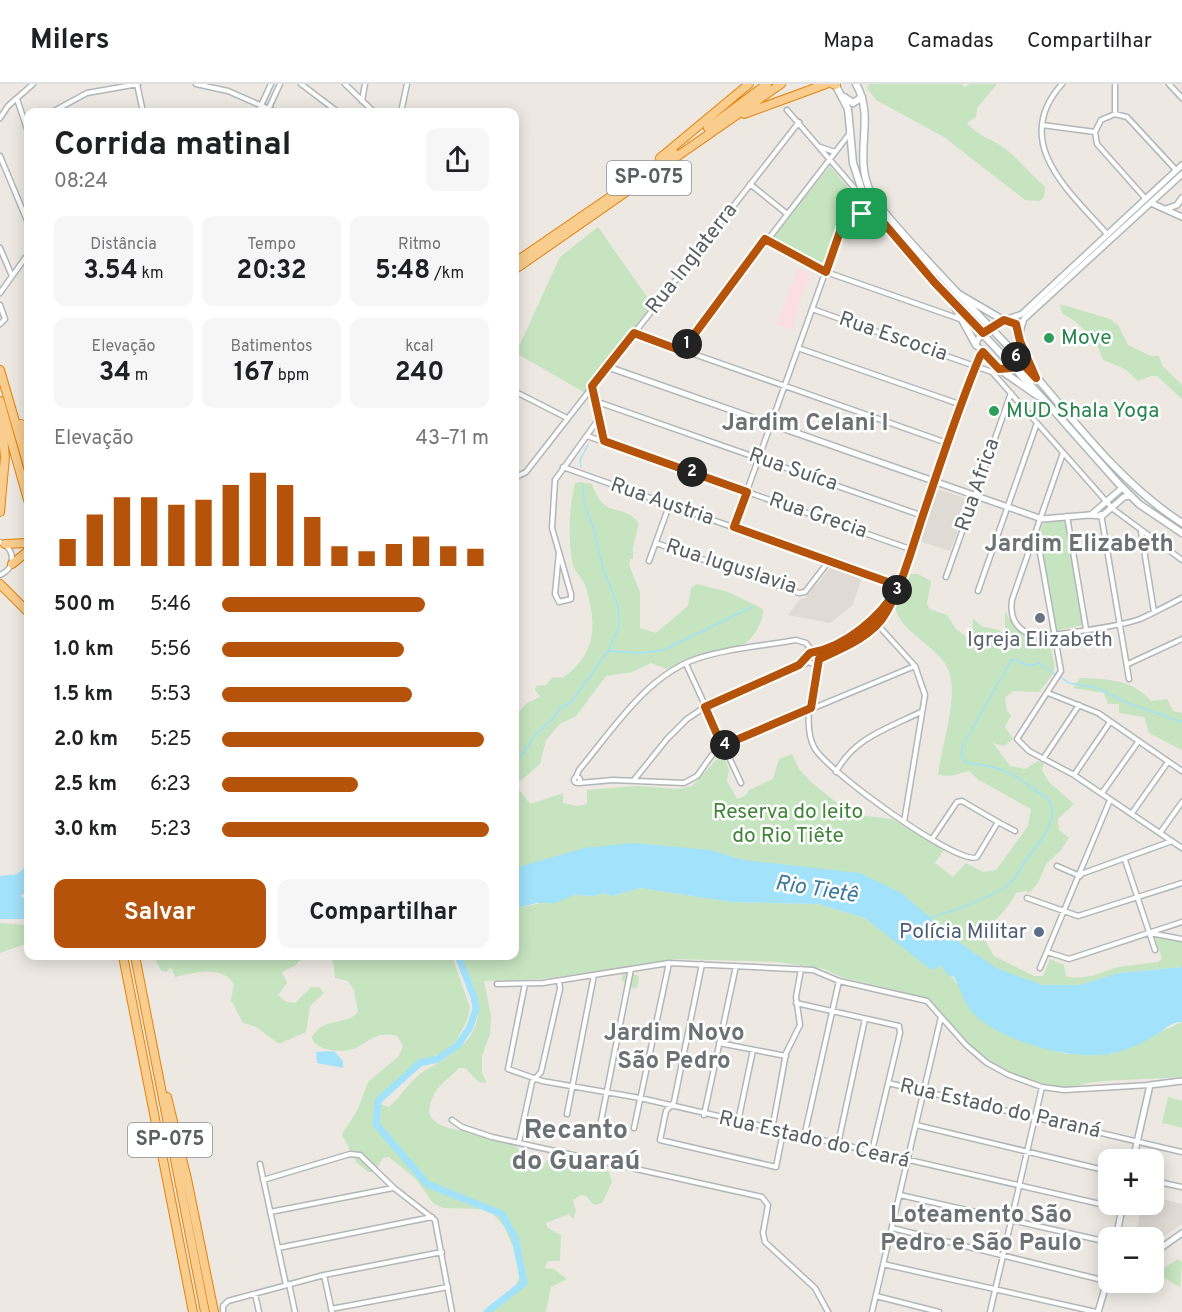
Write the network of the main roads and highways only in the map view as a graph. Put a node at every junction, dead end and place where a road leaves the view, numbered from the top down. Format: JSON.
{"nodes":[{"id":1,"x":747,"y":84,"type":"edge"},
{"id":2,"x":767,"y":84,"type":"edge"},
{"id":3,"x":781,"y":84,"type":"edge"},
{"id":4,"x":817,"y":84,"type":"edge"},
{"id":5,"x":826,"y":84,"type":"edge"},
{"id":6,"x":835,"y":84,"type":"edge"},
{"id":7,"x":856,"y":84,"type":"edge"},
{"id":8,"x":811,"y":91,"type":"junction"},
{"id":9,"x":841,"y":94,"type":"junction"},
{"id":10,"x":862,"y":97,"type":"junction"},
{"id":11,"x":711,"y":132,"type":"junction"},
{"id":12,"x":852,"y":147,"type":"junction"},
{"id":13,"x":867,"y":187,"type":"junction"},
{"id":14,"x":624,"y":188,"type":"junction"},
{"id":15,"x":519,"y":263,"type":"edge"},
{"id":16,"x":952,"y":290,"type":"junction"},
{"id":17,"x":950,"y":299,"type":"junction"},
{"id":18,"x":1005,"y":320,"type":"road end"},
{"id":19,"x":986,"y":331,"type":"junction"},
{"id":20,"x":1020,"y":341,"type":"road end"},
{"id":21,"x":976,"y":345,"type":"road end"},
{"id":22,"x":999,"y":369,"type":"road end"},
{"id":23,"x":0,"y":370,"type":"edge"},
{"id":24,"x":1036,"y":378,"type":"junction"},
{"id":25,"x":0,"y":401,"type":"edge"},
{"id":26,"x":12,"y":404,"type":"junction"},
{"id":27,"x":1048,"y":404,"type":"junction"},
{"id":28,"x":0,"y":409,"type":"edge"},
{"id":29,"x":24,"y":430,"type":"edge"},
{"id":30,"x":24,"y":450,"type":"edge"},
{"id":31,"x":24,"y":486,"type":"edge"},
{"id":32,"x":1122,"y":488,"type":"junction"},
{"id":33,"x":1151,"y":507,"type":"junction"},
{"id":34,"x":0,"y":512,"type":"edge"},
{"id":35,"x":1182,"y":523,"type":"edge"},
{"id":36,"x":1182,"y":533,"type":"edge"},
{"id":37,"x":3,"y":543,"type":"edge"},
{"id":38,"x":24,"y":543,"type":"edge"},
{"id":39,"x":24,"y":554,"type":"edge"},
{"id":40,"x":12,"y":564,"type":"road end"},
{"id":41,"x":0,"y":584,"type":"edge"},
{"id":42,"x":24,"y":608,"type":"edge"},
{"id":43,"x":124,"y":960,"type":"edge"},
{"id":44,"x":136,"y":960,"type":"edge"},
{"id":45,"x":153,"y":1047,"type":"junction"},
{"id":46,"x":193,"y":1312,"type":"edge"},
{"id":47,"x":205,"y":1312,"type":"edge"},
{"id":48,"x":214,"y":1312,"type":"edge"}],
"edges":[{"from":1,"to":14,"type":"highway"},
{"from":2,"to":14,"type":"highway","number":"SP-075"},
{"from":3,"to":11,"type":"highway","number":"SP-075"},
{"from":4,"to":8,"type":"highway"},
{"from":5,"to":8,"type":"highway"},
{"from":6,"to":9,"type":"main road"},
{"from":7,"to":10,"type":"main road"},
{"from":8,"to":11,"type":"highway"},
{"from":9,"to":10,"type":"main road"},
{"from":9,"to":12,"type":"main road"},
{"from":10,"to":13,"type":"main road"},
{"from":11,"to":15,"type":"highway","number":"SP-075"},
{"from":12,"to":13,"type":"main road"},
{"from":12,"to":17,"type":"main road"},
{"from":13,"to":16,"type":"main road"},
{"from":14,"to":15,"type":"highway","number":"SP-075"},
{"from":16,"to":18,"type":"main road"},
{"from":16,"to":19,"type":"main road"},
{"from":17,"to":19,"type":"main road"},
{"from":17,"to":21,"type":"main road"},
{"from":19,"to":24,"type":"main road"},
{"from":19,"to":27,"type":"main road"},
{"from":20,"to":24,"type":"main road"},
{"from":22,"to":27,"type":"main road"},
{"from":23,"to":26,"type":"highway"},
{"from":24,"to":33,"type":"main road"},
{"from":25,"to":31,"type":"highway"},
{"from":26,"to":29,"type":"highway"},
{"from":26,"to":30,"type":"highway"},
{"from":27,"to":32,"type":"main road"},
{"from":28,"to":34,"type":"highway"},
{"from":32,"to":33,"type":"main road"},
{"from":32,"to":33,"type":"main road"},
{"from":33,"to":35,"type":"main road"},
{"from":33,"to":36,"type":"main road"},
{"from":37,"to":38,"type":"highway"},
{"from":39,"to":40,"type":"highway"},
{"from":41,"to":42,"type":"highway"},
{"from":43,"to":46,"type":"highway","number":"SP-075"},
{"from":44,"to":45,"type":"highway","number":"SP-075"},
{"from":45,"to":47,"type":"highway","number":"SP-075"},
{"from":45,"to":48,"type":"highway"}]}
